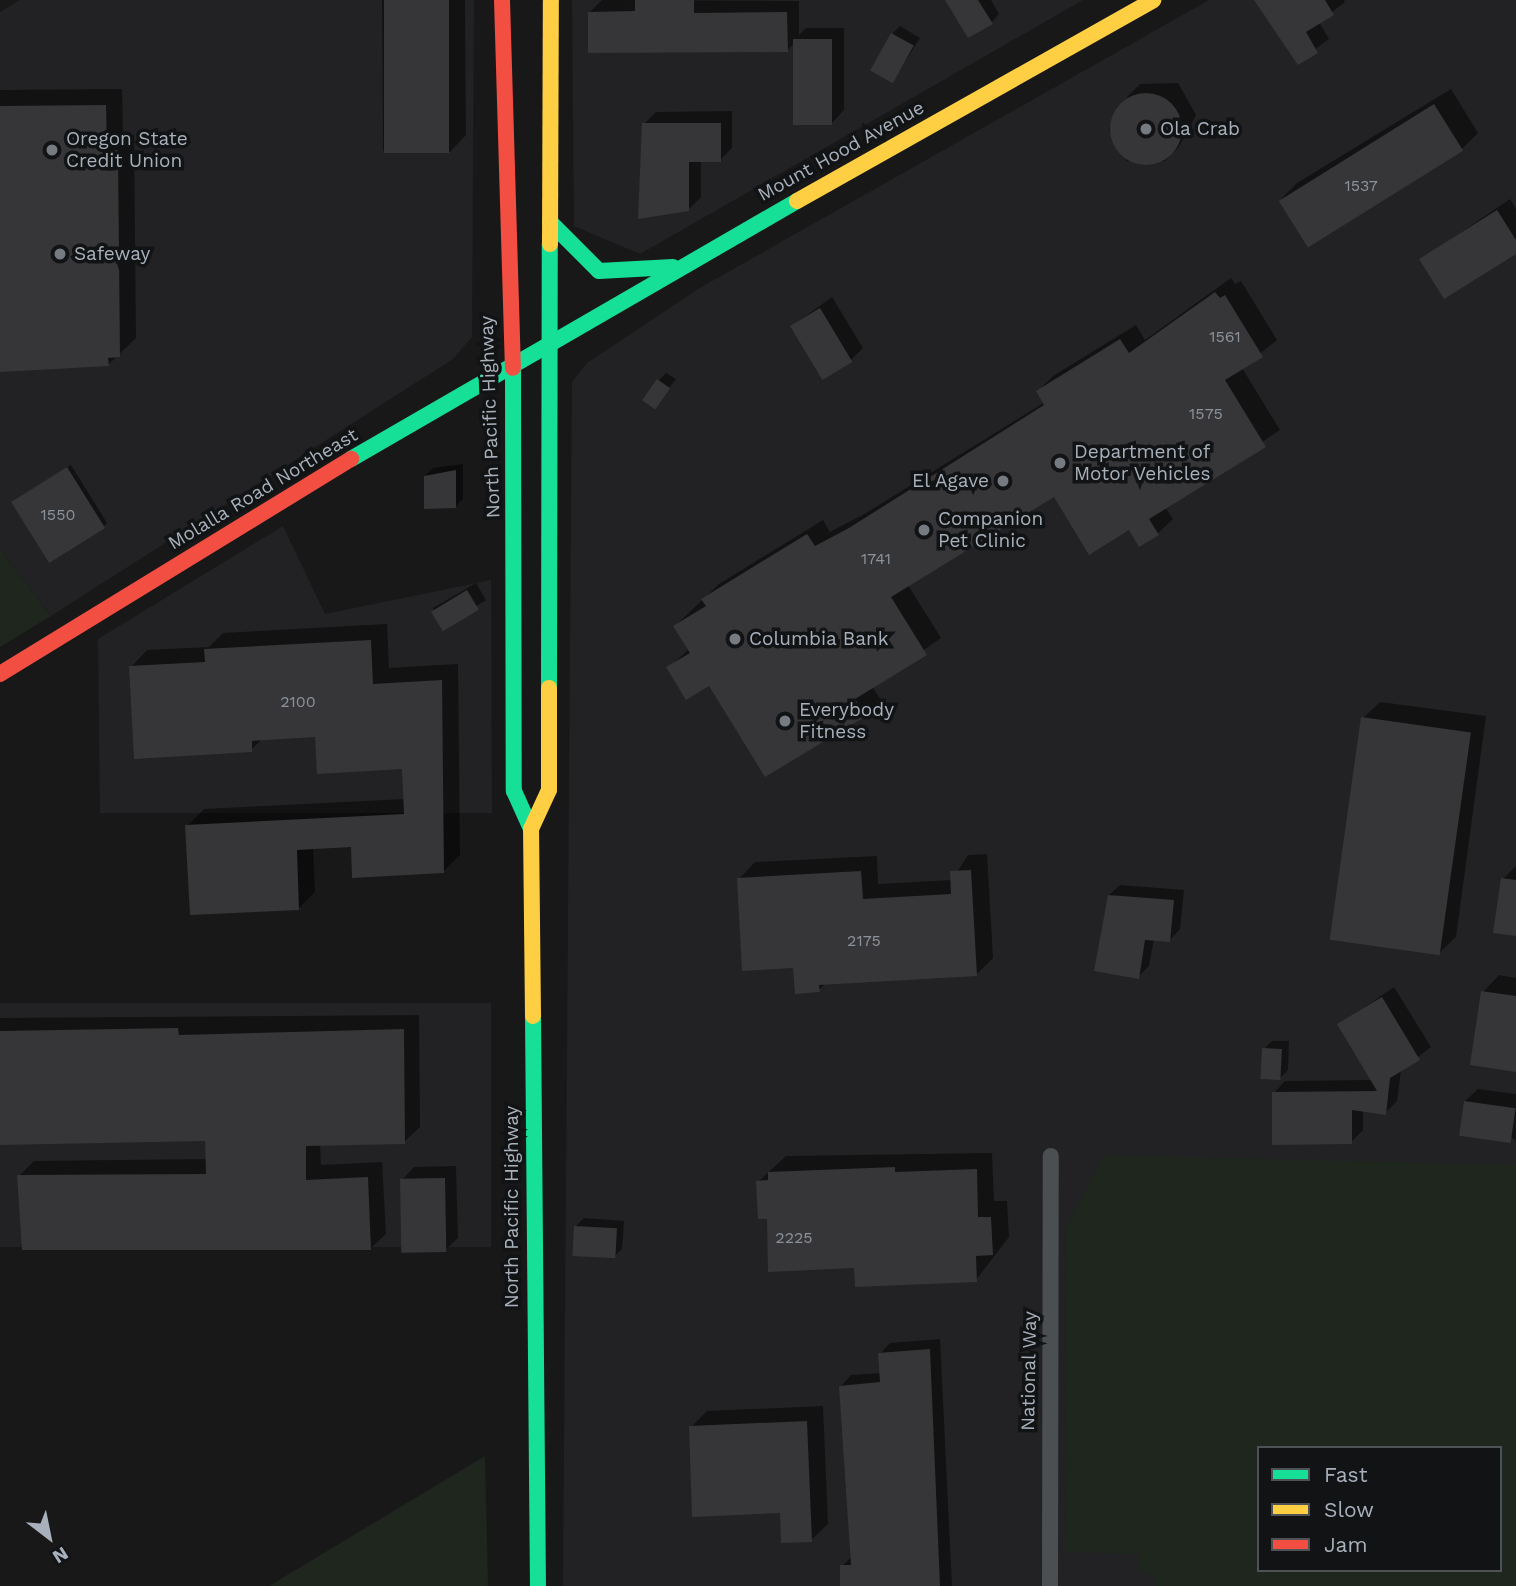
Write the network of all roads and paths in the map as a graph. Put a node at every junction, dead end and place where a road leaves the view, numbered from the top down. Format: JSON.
{"nodes":[{"id":1,"x":502,"y":0,"type":"edge"},
{"id":2,"x":551,"y":0,"type":"edge"},
{"id":3,"x":1153,"y":0,"type":"edge"},
{"id":4,"x":550,"y":222,"type":"junction"},
{"id":5,"x":684,"y":266,"type":"junction"},
{"id":6,"x":551,"y":342,"type":"junction"},
{"id":7,"x":510,"y":364,"type":"junction"},
{"id":8,"x":0,"y":674,"type":"edge"},
{"id":9,"x":549,"y":689,"type":"junction"},
{"id":10,"x":513,"y":691,"type":"junction"},
{"id":11,"x":531,"y":829,"type":"junction"},
{"id":12,"x":1051,"y":1156,"type":"dead end"},
{"id":13,"x":538,"y":1586,"type":"edge"},
{"id":14,"x":1050,"y":1586,"type":"edge"}],
"edges":[{"from":1,"to":7,"type":"main road","name":"North Pacific Highway"},
{"from":2,"to":4,"type":"main road","name":"North Pacific Highway"},
{"from":3,"to":5,"type":"main road","name":"Mount Hood Avenue"},
{"from":4,"to":5,"type":"main road"},
{"from":4,"to":6,"type":"main road","name":"North Pacific Highway"},
{"from":5,"to":6,"type":"main road","name":"Mount Hood Avenue"},
{"from":6,"to":7,"type":"main road","name":"Molalla Road Northeast"},
{"from":6,"to":9,"type":"main road","name":"North Pacific Highway"},
{"from":7,"to":8,"type":"main road","name":"Molalla Road Northeast"},
{"from":7,"to":10,"type":"main road","name":"North Pacific Highway"},
{"from":9,"to":10,"type":"main road"},
{"from":9,"to":11,"type":"main road","name":"North Pacific Highway"},
{"from":10,"to":11,"type":"main road","name":"North Pacific Highway"},
{"from":11,"to":13,"type":"main road","name":"North Pacific Highway"},
{"from":12,"to":14,"type":"street","name":"National Way"}]}
